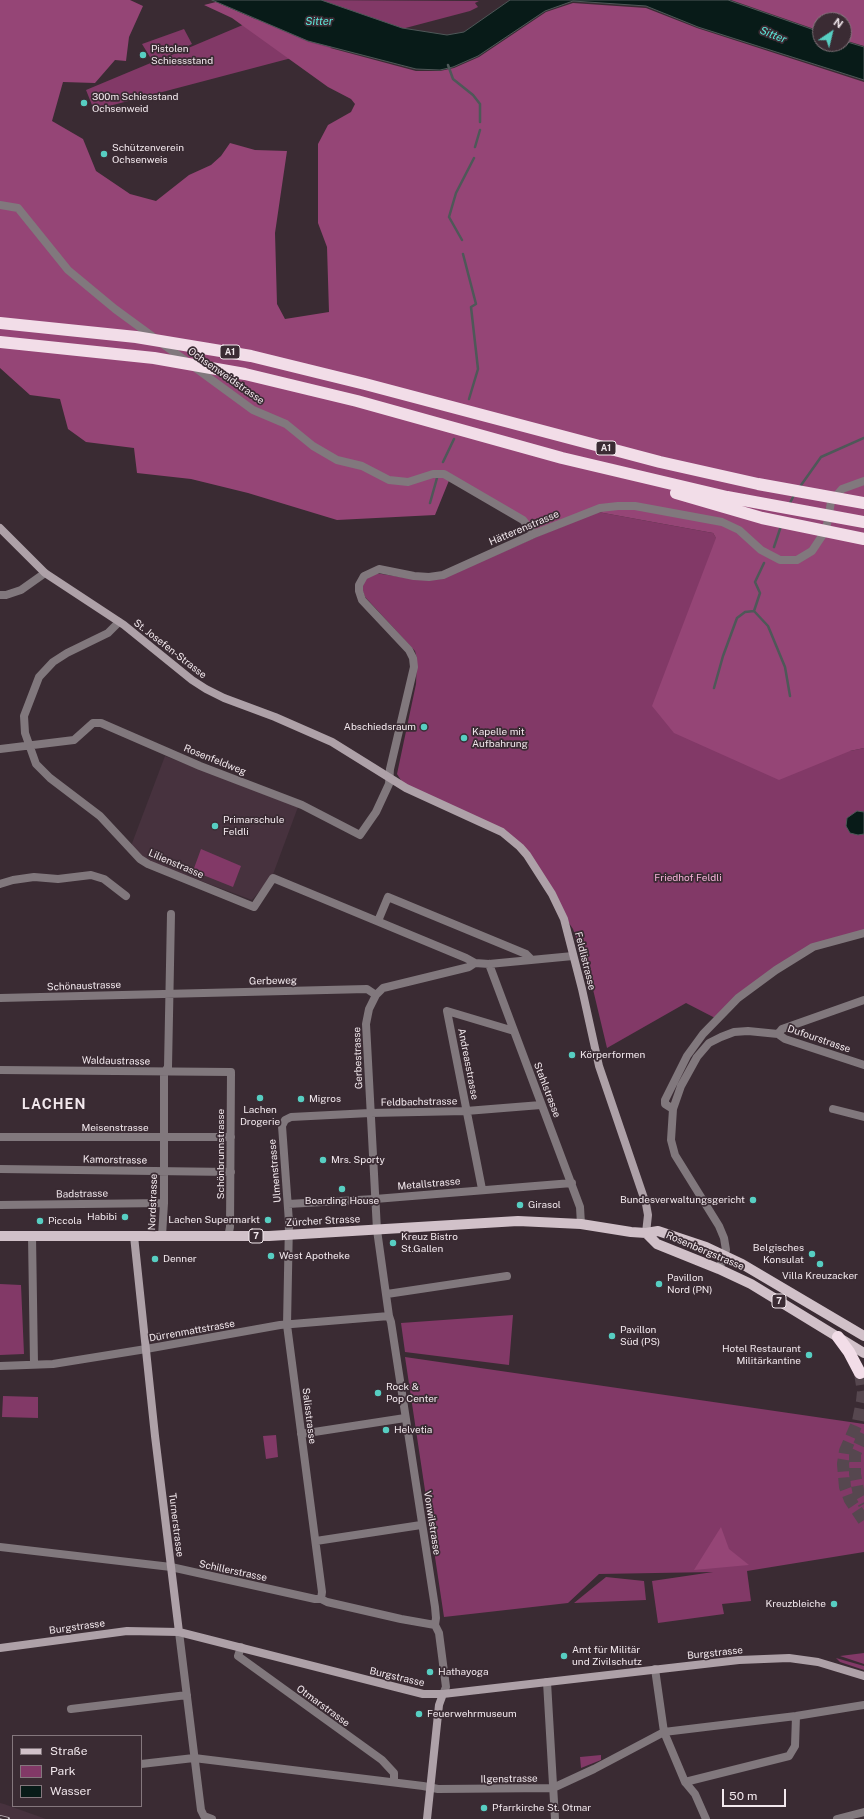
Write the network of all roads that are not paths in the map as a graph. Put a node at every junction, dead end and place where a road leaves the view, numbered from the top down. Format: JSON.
{"nodes":[{"id":1,"x":0,"y":205,"type":"edge"},
{"id":2,"x":0,"y":323,"type":"edge"},
{"id":3,"x":0,"y":342,"type":"edge"},
{"id":4,"x":562,"y":458,"type":"junction"},
{"id":5,"x":864,"y":481,"type":"edge"},
{"id":6,"x":864,"y":504,"type":"edge"},
{"id":7,"x":864,"y":522,"type":"edge"},
{"id":8,"x":0,"y":528,"type":"edge"},
{"id":9,"x":534,"y":534,"type":"junction"},
{"id":10,"x":864,"y":539,"type":"edge"},
{"id":11,"x":45,"y":573,"type":"junction"},
{"id":12,"x":0,"y":595,"type":"edge"},
{"id":13,"x":119,"y":622,"type":"junction"},
{"id":14,"x":29,"y":744,"type":"junction"},
{"id":15,"x":0,"y":749,"type":"edge"},
{"id":16,"x":389,"y":777,"type":"junction"},
{"id":17,"x":0,"y":884,"type":"edge"},
{"id":18,"x":126,"y":896,"type":"dead end"},
{"id":19,"x":171,"y":914,"type":"dead end"},
{"id":20,"x":378,"y":921,"type":"junction"},
{"id":21,"x":864,"y":933,"type":"edge"},
{"id":22,"x":573,"y":956,"type":"junction"},
{"id":23,"x":531,"y":959,"type":"junction"},
{"id":24,"x":475,"y":963,"type":"junction"},
{"id":25,"x":489,"y":964,"type":"junction"},
{"id":26,"x":169,"y":994,"type":"junction"},
{"id":27,"x":376,"y":995,"type":"junction"},
{"id":28,"x":0,"y":998,"type":"edge"},
{"id":29,"x":864,"y":1000,"type":"edge"},
{"id":30,"x":514,"y":1031,"type":"junction"},
{"id":31,"x":778,"y":1034,"type":"junction"},
{"id":32,"x":864,"y":1065,"type":"edge"},
{"id":33,"x":0,"y":1070,"type":"edge"},
{"id":34,"x":164,"y":1072,"type":"junction"},
{"id":35,"x":231,"y":1072,"type":"joint"},
{"id":36,"x":541,"y":1105,"type":"junction"},
{"id":37,"x":673,"y":1109,"type":"junction"},
{"id":38,"x":833,"y":1109,"type":"dead end"},
{"id":39,"x":466,"y":1111,"type":"junction"},
{"id":40,"x":370,"y":1113,"type":"junction"},
{"id":41,"x":864,"y":1117,"type":"edge"},
{"id":42,"x":0,"y":1137,"type":"edge"},
{"id":43,"x":231,"y":1137,"type":"junction"},
{"id":44,"x":164,"y":1138,"type":"junction"},
{"id":45,"x":0,"y":1169,"type":"edge"},
{"id":46,"x":164,"y":1171,"type":"junction"},
{"id":47,"x":231,"y":1172,"type":"junction"},
{"id":48,"x":572,"y":1183,"type":"junction"},
{"id":49,"x":482,"y":1189,"type":"junction"},
{"id":50,"x":375,"y":1199,"type":"junction"},
{"id":51,"x":164,"y":1203,"type":"junction"},
{"id":52,"x":288,"y":1204,"type":"junction"},
{"id":53,"x":0,"y":1205,"type":"edge"},
{"id":54,"x":581,"y":1224,"type":"junction"},
{"id":55,"x":377,"y":1230,"type":"junction"},
{"id":56,"x":646,"y":1233,"type":"junction"},
{"id":57,"x":288,"y":1235,"type":"junction"},
{"id":58,"x":0,"y":1236,"type":"edge"},
{"id":59,"x":32,"y":1236,"type":"junction"},
{"id":60,"x":134,"y":1236,"type":"junction"},
{"id":61,"x":162,"y":1236,"type":"junction"},
{"id":62,"x":228,"y":1236,"type":"junction"},
{"id":63,"x":724,"y":1255,"type":"junction"},
{"id":64,"x":719,"y":1269,"type":"junction"},
{"id":65,"x":507,"y":1276,"type":"dead end"},
{"id":66,"x":387,"y":1294,"type":"junction"},
{"id":67,"x":388,"y":1316,"type":"junction"},
{"id":68,"x":287,"y":1324,"type":"junction"},
{"id":69,"x":864,"y":1336,"type":"edge"},
{"id":70,"x":838,"y":1337,"type":"junction"},
{"id":71,"x":146,"y":1349,"type":"junction"},
{"id":72,"x":864,"y":1353,"type":"edge"},
{"id":73,"x":34,"y":1364,"type":"junction"},
{"id":74,"x":0,"y":1366,"type":"edge"},
{"id":75,"x":860,"y":1373,"type":"dead end"},
{"id":76,"x":405,"y":1418,"type":"junction"},
{"id":77,"x":301,"y":1434,"type":"junction"},
{"id":78,"x":421,"y":1525,"type":"junction"},
{"id":79,"x":316,"y":1541,"type":"junction"},
{"id":80,"x":0,"y":1547,"type":"edge"},
{"id":81,"x":172,"y":1567,"type":"junction"},
{"id":82,"x":321,"y":1598,"type":"junction"},
{"id":83,"x":435,"y":1625,"type":"junction"},
{"id":84,"x":179,"y":1632,"type":"junction"},
{"id":85,"x":241,"y":1647,"type":"junction"},
{"id":86,"x":0,"y":1648,"type":"edge"},
{"id":87,"x":655,"y":1669,"type":"junction"},
{"id":88,"x":864,"y":1676,"type":"edge"},
{"id":89,"x":547,"y":1682,"type":"junction"},
{"id":90,"x":443,"y":1694,"type":"junction"},
{"id":91,"x":186,"y":1695,"type":"junction"},
{"id":92,"x":864,"y":1705,"type":"edge"},
{"id":93,"x":71,"y":1709,"type":"dead end"},
{"id":94,"x":796,"y":1716,"type":"junction"},
{"id":95,"x":664,"y":1732,"type":"junction"},
{"id":96,"x":194,"y":1758,"type":"junction"},
{"id":97,"x":142,"y":1764,"type":"edge"},
{"id":98,"x":394,"y":1782,"type":"junction"},
{"id":99,"x":685,"y":1782,"type":"junction"},
{"id":100,"x":430,"y":1788,"type":"junction"},
{"id":101,"x":553,"y":1788,"type":"junction"},
{"id":102,"x":864,"y":1812,"type":"edge"},
{"id":103,"x":212,"y":1819,"type":"edge"},
{"id":104,"x":427,"y":1819,"type":"edge"},
{"id":105,"x":554,"y":1819,"type":"edge"},
{"id":106,"x":706,"y":1819,"type":"edge"},
{"id":107,"x":837,"y":1819,"type":"edge"}],
"edges":[{"from":1,"to":9,"type":"street","name":"Ochsenweidstrasse"},
{"from":2,"to":6,"type":"highway","number":"A1"},
{"from":3,"to":4,"type":"highway","number":"A1"},
{"from":4,"to":7,"type":"highway","number":"A1"},
{"from":4,"to":10,"type":"highway","number":"A1"},
{"from":5,"to":9,"type":"street","name":"Hätterenstrasse"},
{"from":8,"to":11,"type":"street","name":"St. Josefen-Strasse"},
{"from":9,"to":16,"type":"street","name":"Hätterenstrasse"},
{"from":11,"to":12,"type":"street"},
{"from":11,"to":13,"type":"street","name":"St. Josefen-Strasse"},
{"from":13,"to":14,"type":"street","name":"Lilienstrasse"},
{"from":13,"to":16,"type":"street","name":"St. Josefen-Strasse"},
{"from":14,"to":15,"type":"street","name":"Rosenfeldweg"},
{"from":14,"to":16,"type":"street","name":"Rosenfeldweg"},
{"from":14,"to":20,"type":"street","name":"Lilienstrasse"},
{"from":16,"to":22,"type":"street","name":"Feldlistrasse"},
{"from":17,"to":18,"type":"street"},
{"from":19,"to":26,"type":"street","name":"Nordstrasse"},
{"from":20,"to":23,"type":"street"},
{"from":20,"to":24,"type":"street","name":"Lilienstrasse"},
{"from":21,"to":37,"type":"street"},
{"from":22,"to":23,"type":"street"},
{"from":22,"to":56,"type":"street","name":"Feldlistrasse"},
{"from":23,"to":25,"type":"street"},
{"from":24,"to":25,"type":"street"},
{"from":24,"to":27,"type":"street"},
{"from":25,"to":30,"type":"street","name":"Stahlstrasse"},
{"from":26,"to":27,"type":"street","name":"Gerbeweg"},
{"from":26,"to":28,"type":"street","name":"Schönaustrasse"},
{"from":26,"to":34,"type":"street","name":"Nordstrasse"},
{"from":27,"to":40,"type":"street","name":"Gerbestrasse"},
{"from":29,"to":31,"type":"street"},
{"from":30,"to":36,"type":"street","name":"Stahlstrasse"},
{"from":30,"to":39,"type":"street","name":"Andreasstrasse"},
{"from":31,"to":32,"type":"street","name":"Dufourstrasse"},
{"from":31,"to":37,"type":"street","name":"Dufourstrasse"},
{"from":33,"to":34,"type":"street","name":"Waldaustrasse"},
{"from":34,"to":35,"type":"street","name":"Waldaustrasse"},
{"from":34,"to":44,"type":"street","name":"Nordstrasse"},
{"from":35,"to":43,"type":"street","name":"Schönbrunnstrasse"},
{"from":36,"to":39,"type":"street","name":"Feldbachstrasse"},
{"from":36,"to":48,"type":"street","name":"Stahlstrasse"},
{"from":37,"to":63,"type":"street","name":"Dufourstrasse"},
{"from":38,"to":41,"type":"street"},
{"from":39,"to":40,"type":"street","name":"Feldbachstrasse"},
{"from":39,"to":49,"type":"street","name":"Andreasstrasse"},
{"from":40,"to":50,"type":"street","name":"Gerbestrasse"},
{"from":40,"to":52,"type":"street","name":"Ulmenstrasse"},
{"from":42,"to":44,"type":"street","name":"Meisenstrasse"},
{"from":43,"to":44,"type":"street","name":"Meisenstrasse"},
{"from":43,"to":47,"type":"street","name":"Schönbrunnstrasse"},
{"from":44,"to":46,"type":"street","name":"Nordstrasse"},
{"from":45,"to":46,"type":"street","name":"Kamorstrasse"},
{"from":46,"to":47,"type":"street","name":"Kamorstrasse"},
{"from":46,"to":51,"type":"street","name":"Nordstrasse"},
{"from":47,"to":62,"type":"street","name":"Schönbrunnstrasse"},
{"from":48,"to":49,"type":"street","name":"Metallstrasse"},
{"from":48,"to":54,"type":"street","name":"Stahlstrasse"},
{"from":49,"to":50,"type":"street","name":"Metallstrasse"},
{"from":50,"to":52,"type":"street","name":"Metallstrasse"},
{"from":50,"to":55,"type":"street","name":"Gerbestrasse"},
{"from":51,"to":53,"type":"street","name":"Badstrasse"},
{"from":51,"to":61,"type":"street","name":"Nordstrasse"},
{"from":52,"to":57,"type":"street","name":"Ulmenstrasse"},
{"from":54,"to":55,"type":"main road","name":"Zürcher Strasse","number":"7"},
{"from":54,"to":56,"type":"main road","name":"Zürcher Strasse","number":"7"},
{"from":55,"to":57,"type":"main road","name":"Zürcher Strasse","number":"7"},
{"from":55,"to":66,"type":"street","name":"Vonwilstrasse"},
{"from":56,"to":63,"type":"main road","name":"Rosenbergstrasse","number":"7"},
{"from":56,"to":64,"type":"main road","name":"Rosenbergstrasse","number":"7"},
{"from":57,"to":62,"type":"main road","name":"Zürcher Strasse","number":"7"},
{"from":57,"to":68,"type":"street","name":"Salisstrasse"},
{"from":58,"to":59,"type":"main road","name":"Zürcher Strasse","number":"7"},
{"from":59,"to":60,"type":"main road","name":"Zürcher Strasse","number":"7"},
{"from":59,"to":73,"type":"street"},
{"from":60,"to":61,"type":"main road","name":"Zürcher Strasse","number":"7"},
{"from":60,"to":71,"type":"street","name":"Turnerstrasse"},
{"from":61,"to":62,"type":"main road","name":"Zürcher Strasse","number":"7"},
{"from":63,"to":64,"type":"street","name":"Dufourstrasse"},
{"from":63,"to":69,"type":"main road","name":"Rosenbergstrasse","number":"7"},
{"from":64,"to":70,"type":"main road","name":"Rosenbergstrasse","number":"7"},
{"from":65,"to":66,"type":"street"},
{"from":66,"to":67,"type":"street","name":"Vonwilstrasse"},
{"from":67,"to":68,"type":"street","name":"Dürrenmattstrasse"},
{"from":67,"to":76,"type":"street","name":"Vonwilstrasse"},
{"from":68,"to":71,"type":"street","name":"Dürrenmattstrasse"},
{"from":68,"to":77,"type":"street","name":"Salisstrasse"},
{"from":70,"to":72,"type":"main road","name":"Rosenbergstrasse","number":"7"},
{"from":70,"to":75,"type":"highway"},
{"from":71,"to":73,"type":"street","name":"Dürrenmattstrasse"},
{"from":71,"to":81,"type":"street","name":"Turnerstrasse"},
{"from":73,"to":74,"type":"street","name":"Dürrenmattstrasse"},
{"from":76,"to":77,"type":"street"},
{"from":76,"to":78,"type":"street","name":"Vonwilstrasse"},
{"from":77,"to":79,"type":"street","name":"Salisstrasse"},
{"from":78,"to":79,"type":"street"},
{"from":78,"to":83,"type":"street","name":"Vonwilstrasse"},
{"from":79,"to":82,"type":"street","name":"Salisstrasse"},
{"from":80,"to":81,"type":"street","name":"Schillerstrasse"},
{"from":81,"to":82,"type":"street","name":"Schillerstrasse"},
{"from":81,"to":84,"type":"street","name":"Turnerstrasse"},
{"from":82,"to":83,"type":"street","name":"Schillerstrasse"},
{"from":83,"to":90,"type":"street","name":"Vonwilstrasse"},
{"from":84,"to":85,"type":"street","name":"Burgstrasse"},
{"from":84,"to":86,"type":"street","name":"Burgstrasse"},
{"from":84,"to":91,"type":"street","name":"Turnerstrasse"},
{"from":85,"to":90,"type":"street","name":"Burgstrasse"},
{"from":85,"to":98,"type":"street","name":"Otmarstrasse"},
{"from":87,"to":88,"type":"street","name":"Burgstrasse"},
{"from":87,"to":89,"type":"street","name":"Burgstrasse"},
{"from":87,"to":95,"type":"street"},
{"from":89,"to":90,"type":"street","name":"Burgstrasse"},
{"from":89,"to":101,"type":"street"},
{"from":90,"to":100,"type":"street","name":"Vonwilstrasse"},
{"from":91,"to":93,"type":"street"},
{"from":91,"to":96,"type":"street","name":"Turnerstrasse"},
{"from":92,"to":94,"type":"street","name":"Ilgenstrasse"},
{"from":94,"to":95,"type":"street","name":"Ilgenstrasse"},
{"from":94,"to":99,"type":"street"},
{"from":95,"to":99,"type":"street"},
{"from":95,"to":101,"type":"street","name":"Ilgenstrasse"},
{"from":96,"to":97,"type":"street","name":"Ilgenstrasse"},
{"from":96,"to":98,"type":"street","name":"Ilgenstrasse"},
{"from":96,"to":103,"type":"street","name":"Turnerstrasse"},
{"from":98,"to":100,"type":"street","name":"Ilgenstrasse"},
{"from":99,"to":106,"type":"street"},
{"from":100,"to":101,"type":"street","name":"Ilgenstrasse"},
{"from":100,"to":104,"type":"street","name":"Vonwilstrasse"},
{"from":101,"to":105,"type":"street"},
{"from":102,"to":107,"type":"street"}]}
